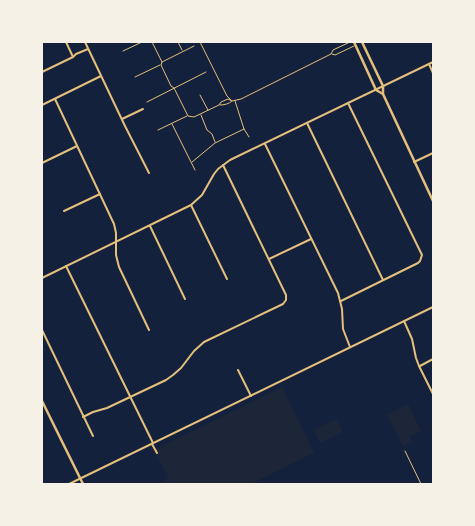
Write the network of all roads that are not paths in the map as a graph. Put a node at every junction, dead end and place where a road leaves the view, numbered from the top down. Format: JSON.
{"nodes":[{"id":1,"x":66,"y":42,"type":"edge"},
{"id":2,"x":85,"y":42,"type":"edge"},
{"id":3,"x":134,"y":42,"type":"edge"},
{"id":4,"x":142,"y":42,"type":"edge"},
{"id":5,"x":152,"y":42,"type":"edge"},
{"id":6,"x":178,"y":42,"type":"edge"},
{"id":7,"x":200,"y":42,"type":"edge"},
{"id":8,"x":350,"y":42,"type":"edge"},
{"id":9,"x":354,"y":42,"type":"edge"},
{"id":10,"x":362,"y":42,"type":"edge"},
{"id":11,"x":355,"y":45,"type":"junction"},
{"id":12,"x":135,"y":46,"type":"junction"},
{"id":13,"x":194,"y":46,"type":"dead end"},
{"id":14,"x":88,"y":49,"type":"junction"},
{"id":15,"x":123,"y":52,"type":"dead end"},
{"id":16,"x":183,"y":52,"type":"junction"},
{"id":17,"x":331,"y":54,"type":"junction"},
{"id":18,"x":73,"y":57,"type":"junction"},
{"id":19,"x":162,"y":62,"type":"junction"},
{"id":20,"x":433,"y":62,"type":"edge"},
{"id":21,"x":429,"y":64,"type":"junction"},
{"id":22,"x":161,"y":65,"type":"junction"},
{"id":23,"x":42,"y":72,"type":"edge"},
{"id":24,"x":206,"y":72,"type":"dead end"},
{"id":25,"x":433,"y":73,"type":"edge"},
{"id":26,"x":102,"y":76,"type":"junction"},
{"id":27,"x":135,"y":77,"type":"dead end"},
{"id":28,"x":383,"y":86,"type":"junction"},
{"id":29,"x":174,"y":88,"type":"junction"},
{"id":30,"x":376,"y":90,"type":"junction"},
{"id":31,"x":383,"y":94,"type":"junction"},
{"id":32,"x":200,"y":95,"type":"dead end"},
{"id":33,"x":55,"y":99,"type":"junction"},
{"id":34,"x":232,"y":101,"type":"junction"},
{"id":35,"x":235,"y":101,"type":"junction"},
{"id":36,"x":147,"y":102,"type":"dead end"},
{"id":37,"x":348,"y":103,"type":"junction"},
{"id":38,"x":42,"y":105,"type":"edge"},
{"id":39,"x":219,"y":105,"type":"junction"},
{"id":40,"x":143,"y":109,"type":"dead end"},
{"id":41,"x":208,"y":111,"type":"junction"},
{"id":42,"x":200,"y":115,"type":"junction"},
{"id":43,"x":188,"y":116,"type":"junction"},
{"id":44,"x":122,"y":119,"type":"junction"},
{"id":45,"x":307,"y":123,"type":"junction"},
{"id":46,"x":172,"y":124,"type":"junction"},
{"id":47,"x":244,"y":129,"type":"junction"},
{"id":48,"x":158,"y":130,"type":"dead end"},
{"id":49,"x":249,"y":137,"type":"dead end"},
{"id":50,"x":215,"y":143,"type":"junction"},
{"id":51,"x":265,"y":144,"type":"junction"},
{"id":52,"x":77,"y":146,"type":"junction"},
{"id":53,"x":433,"y":153,"type":"edge"},
{"id":54,"x":192,"y":162,"type":"junction"},
{"id":55,"x":414,"y":162,"type":"junction"},
{"id":56,"x":42,"y":163,"type":"edge"},
{"id":57,"x":223,"y":165,"type":"junction"},
{"id":58,"x":195,"y":170,"type":"dead end"},
{"id":59,"x":149,"y":173,"type":"dead end"},
{"id":60,"x":100,"y":194,"type":"junction"},
{"id":61,"x":433,"y":201,"type":"edge"},
{"id":62,"x":191,"y":205,"type":"junction"},
{"id":63,"x":64,"y":211,"type":"dead end"},
{"id":64,"x":150,"y":226,"type":"junction"},
{"id":65,"x":311,"y":239,"type":"junction"},
{"id":66,"x":117,"y":242,"type":"junction"},
{"id":67,"x":269,"y":259,"type":"junction"},
{"id":68,"x":66,"y":266,"type":"junction"},
{"id":69,"x":42,"y":278,"type":"edge"},
{"id":70,"x":227,"y":279,"type":"dead end"},
{"id":71,"x":383,"y":281,"type":"junction"},
{"id":72,"x":185,"y":299,"type":"dead end"},
{"id":73,"x":341,"y":301,"type":"junction"},
{"id":74,"x":433,"y":307,"type":"edge"},
{"id":75,"x":404,"y":321,"type":"junction"},
{"id":76,"x":42,"y":330,"type":"edge"},
{"id":77,"x":149,"y":330,"type":"dead end"},
{"id":78,"x":350,"y":347,"type":"junction"},
{"id":79,"x":433,"y":359,"type":"edge"},
{"id":80,"x":419,"y":366,"type":"junction"},
{"id":81,"x":238,"y":370,"type":"dead end"},
{"id":82,"x":433,"y":394,"type":"edge"},
{"id":83,"x":251,"y":396,"type":"junction"},
{"id":84,"x":130,"y":397,"type":"junction"},
{"id":85,"x":42,"y":401,"type":"edge"},
{"id":86,"x":83,"y":417,"type":"junction"},
{"id":87,"x":93,"y":436,"type":"dead end"},
{"id":88,"x":152,"y":444,"type":"junction"},
{"id":89,"x":405,"y":451,"type":"dead end"},
{"id":90,"x":157,"y":453,"type":"dead end"},
{"id":91,"x":80,"y":479,"type":"junction"},
{"id":92,"x":69,"y":484,"type":"edge"},
{"id":93,"x":82,"y":484,"type":"edge"},
{"id":94,"x":421,"y":484,"type":"edge"}],
"edges":[{"from":1,"to":18,"type":"street"},
{"from":2,"to":14,"type":"street"},
{"from":3,"to":12,"type":"lane"},
{"from":4,"to":12,"type":"lane"},
{"from":5,"to":19,"type":"lane"},
{"from":6,"to":16,"type":"lane"},
{"from":7,"to":34,"type":"lane"},
{"from":8,"to":17,"type":"lane"},
{"from":9,"to":11,"type":"main road"},
{"from":10,"to":28,"type":"main road"},
{"from":11,"to":17,"type":"lane"},
{"from":11,"to":30,"type":"main road"},
{"from":12,"to":15,"type":"lane"},
{"from":13,"to":16,"type":"lane"},
{"from":14,"to":18,"type":"street"},
{"from":14,"to":26,"type":"street"},
{"from":16,"to":19,"type":"lane"},
{"from":17,"to":35,"type":"lane"},
{"from":18,"to":23,"type":"street"},
{"from":19,"to":22,"type":"lane"},
{"from":20,"to":21,"type":"street"},
{"from":21,"to":25,"type":"street"},
{"from":21,"to":28,"type":"street"},
{"from":22,"to":27,"type":"lane"},
{"from":22,"to":29,"type":"lane"},
{"from":24,"to":29,"type":"lane"},
{"from":26,"to":33,"type":"street"},
{"from":26,"to":44,"type":"street"},
{"from":28,"to":30,"type":"street"},
{"from":28,"to":31,"type":"main road"},
{"from":29,"to":36,"type":"lane"},
{"from":29,"to":43,"type":"lane"},
{"from":30,"to":31,"type":"main road"},
{"from":30,"to":37,"type":"street"},
{"from":31,"to":55,"type":"main road"},
{"from":32,"to":41,"type":"lane"},
{"from":33,"to":38,"type":"street"},
{"from":33,"to":52,"type":"street"},
{"from":34,"to":35,"type":"lane"},
{"from":34,"to":39,"type":"lane"},
{"from":34,"to":39,"type":"lane"},
{"from":35,"to":47,"type":"lane"},
{"from":37,"to":45,"type":"street"},
{"from":37,"to":71,"type":"street"},
{"from":39,"to":41,"type":"lane"},
{"from":40,"to":44,"type":"street"},
{"from":41,"to":42,"type":"lane"},
{"from":42,"to":43,"type":"lane"},
{"from":42,"to":50,"type":"lane"},
{"from":43,"to":46,"type":"lane"},
{"from":44,"to":59,"type":"street"},
{"from":45,"to":51,"type":"street"},
{"from":45,"to":71,"type":"street"},
{"from":46,"to":48,"type":"lane"},
{"from":46,"to":54,"type":"lane"},
{"from":47,"to":49,"type":"lane"},
{"from":47,"to":50,"type":"lane"},
{"from":50,"to":54,"type":"lane"},
{"from":51,"to":57,"type":"street"},
{"from":51,"to":65,"type":"street"},
{"from":52,"to":56,"type":"street"},
{"from":52,"to":60,"type":"street"},
{"from":53,"to":55,"type":"street"},
{"from":54,"to":58,"type":"lane"},
{"from":55,"to":61,"type":"main road"},
{"from":57,"to":62,"type":"street"},
{"from":57,"to":67,"type":"street"},
{"from":60,"to":63,"type":"street"},
{"from":60,"to":66,"type":"street"},
{"from":62,"to":64,"type":"street"},
{"from":62,"to":70,"type":"street"},
{"from":64,"to":66,"type":"street"},
{"from":64,"to":72,"type":"street"},
{"from":65,"to":67,"type":"street"},
{"from":65,"to":73,"type":"street"},
{"from":66,"to":68,"type":"street"},
{"from":66,"to":77,"type":"street"},
{"from":67,"to":84,"type":"street"},
{"from":68,"to":69,"type":"street"},
{"from":68,"to":84,"type":"street"},
{"from":71,"to":73,"type":"street"},
{"from":73,"to":78,"type":"street"},
{"from":74,"to":75,"type":"street"},
{"from":75,"to":78,"type":"street"},
{"from":75,"to":80,"type":"street"},
{"from":76,"to":86,"type":"street"},
{"from":78,"to":83,"type":"street"},
{"from":79,"to":80,"type":"street"},
{"from":80,"to":82,"type":"street"},
{"from":81,"to":83,"type":"street"},
{"from":83,"to":88,"type":"street"},
{"from":84,"to":86,"type":"street"},
{"from":84,"to":88,"type":"street"},
{"from":85,"to":91,"type":"main road"},
{"from":86,"to":87,"type":"street"},
{"from":88,"to":90,"type":"street"},
{"from":88,"to":91,"type":"street"},
{"from":89,"to":94,"type":"lane"},
{"from":91,"to":92,"type":"street"},
{"from":91,"to":93,"type":"main road"}]}
